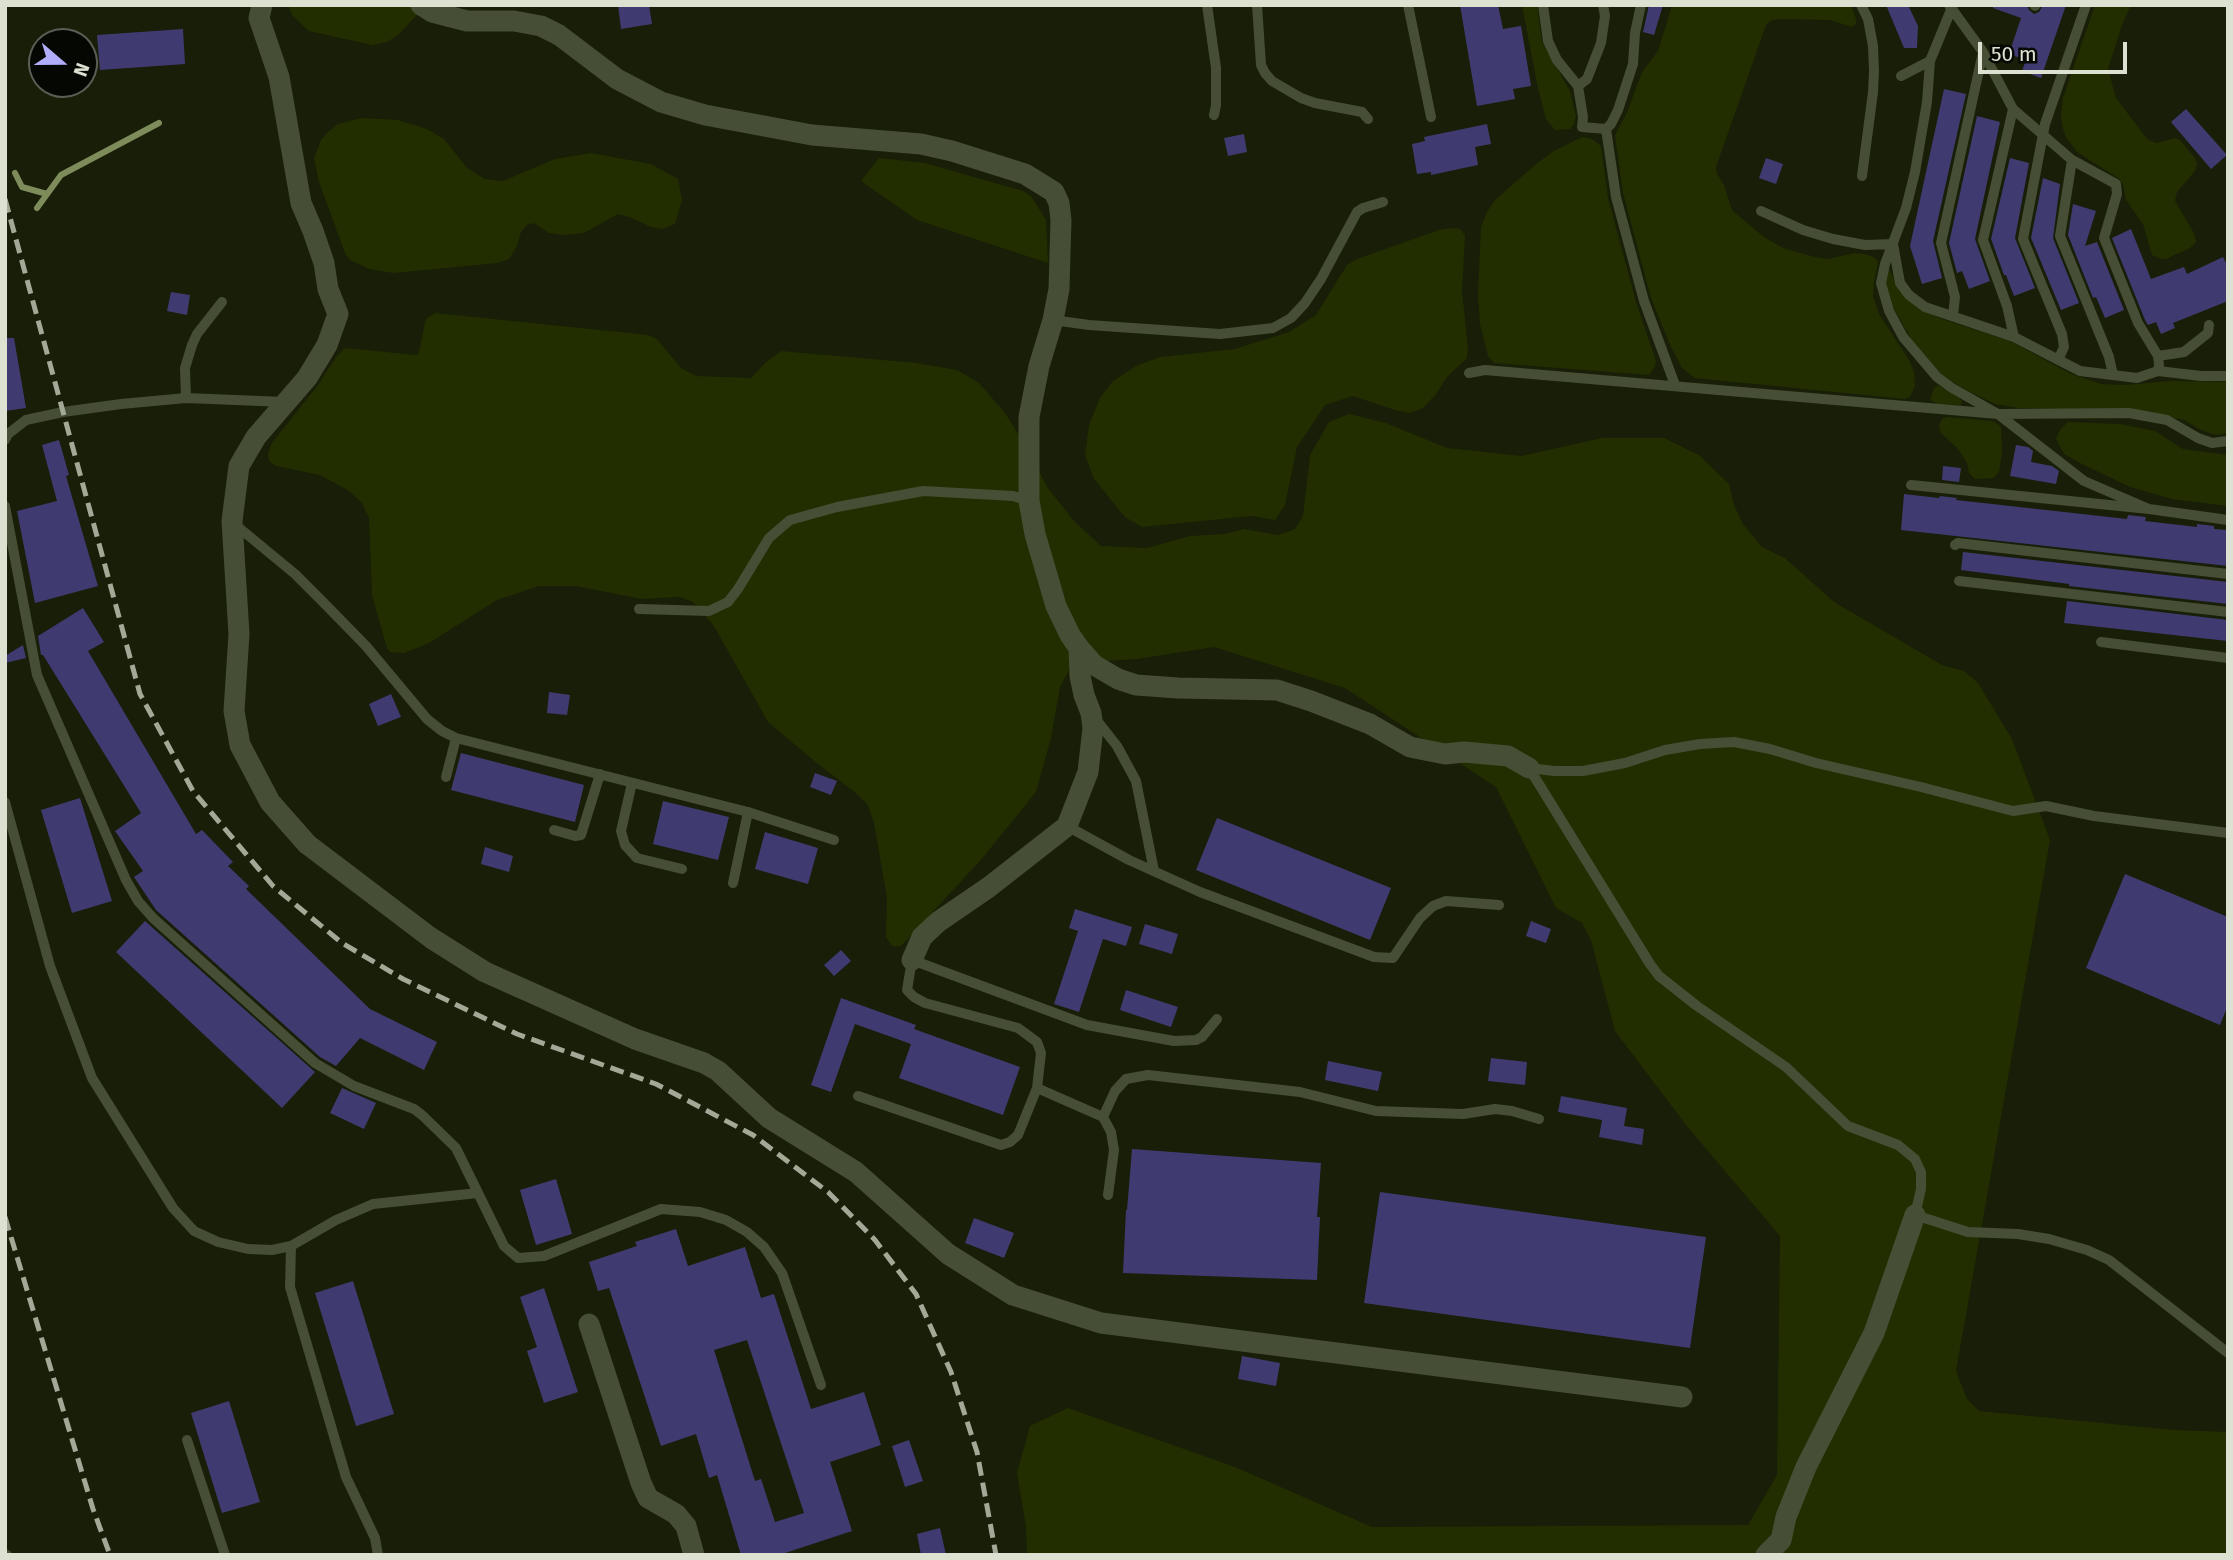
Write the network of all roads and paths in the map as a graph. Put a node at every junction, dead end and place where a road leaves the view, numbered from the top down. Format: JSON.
{"nodes":[{"id":1,"x":421,"y":5,"type":"edge"},
{"id":2,"x":1207,"y":5,"type":"edge"},
{"id":3,"x":1256,"y":5,"type":"edge"},
{"id":4,"x":1408,"y":5,"type":"edge"},
{"id":5,"x":1543,"y":5,"type":"edge"},
{"id":6,"x":1603,"y":5,"type":"edge"},
{"id":7,"x":1641,"y":5,"type":"edge"},
{"id":8,"x":1861,"y":5,"type":"edge"},
{"id":9,"x":2086,"y":5,"type":"edge"},
{"id":10,"x":1951,"y":6,"type":"edge"},
{"id":11,"x":260,"y":11,"type":"edge"},
{"id":12,"x":1983,"y":52,"type":"junction"},
{"id":13,"x":1930,"y":61,"type":"junction"},
{"id":14,"x":1901,"y":76,"type":"dead end"},
{"id":15,"x":1578,"y":86,"type":"junction"},
{"id":16,"x":2013,"y":109,"type":"junction"},
{"id":17,"x":1214,"y":115,"type":"dead end"},
{"id":18,"x":1431,"y":117,"type":"dead end"},
{"id":19,"x":1368,"y":118,"type":"dead end"},
{"id":20,"x":1606,"y":129,"type":"junction"},
{"id":21,"x":2042,"y":136,"type":"junction"},
{"id":22,"x":2072,"y":160,"type":"junction"},
{"id":23,"x":1862,"y":176,"type":"dead end"},
{"id":24,"x":1382,"y":202,"type":"dead end"},
{"id":25,"x":1761,"y":211,"type":"dead end"},
{"id":26,"x":1893,"y":244,"type":"junction"},
{"id":27,"x":222,"y":302,"type":"dead end"},
{"id":28,"x":1953,"y":316,"type":"junction"},
{"id":29,"x":1053,"y":320,"type":"junction"},
{"id":30,"x":2209,"y":325,"type":"dead end"},
{"id":31,"x":2014,"y":337,"type":"junction"},
{"id":32,"x":2158,"y":356,"type":"junction"},
{"id":33,"x":2058,"y":360,"type":"junction"},
{"id":34,"x":2158,"y":372,"type":"junction"},
{"id":35,"x":1469,"y":373,"type":"dead end"},
{"id":36,"x":2113,"y":375,"type":"junction"},
{"id":37,"x":2228,"y":376,"type":"edge"},
{"id":38,"x":1675,"y":385,"type":"junction"},
{"id":39,"x":186,"y":398,"type":"junction"},
{"id":40,"x":285,"y":402,"type":"junction"},
{"id":41,"x":1998,"y":414,"type":"junction"},
{"id":42,"x":5,"y":440,"type":"edge"},
{"id":43,"x":2228,"y":441,"type":"edge"},
{"id":44,"x":1911,"y":485,"type":"dead end"},
{"id":45,"x":1029,"y":501,"type":"junction"},
{"id":46,"x":5,"y":506,"type":"edge"},
{"id":47,"x":2148,"y":509,"type":"junction"},
{"id":48,"x":2228,"y":520,"type":"edge"},
{"id":49,"x":232,"y":521,"type":"junction"},
{"id":50,"x":1955,"y":545,"type":"dead end"},
{"id":51,"x":2228,"y":574,"type":"edge"},
{"id":52,"x":1959,"y":581,"type":"dead end"},
{"id":53,"x":639,"y":608,"type":"dead end"},
{"id":54,"x":2228,"y":612,"type":"edge"},
{"id":55,"x":2101,"y":642,"type":"dead end"},
{"id":56,"x":1079,"y":648,"type":"junction"},
{"id":57,"x":2228,"y":657,"type":"edge"},
{"id":58,"x":1091,"y":713,"type":"junction"},
{"id":59,"x":456,"y":738,"type":"junction"},
{"id":60,"x":1529,"y":768,"type":"junction"},
{"id":61,"x":600,"y":774,"type":"junction"},
{"id":62,"x":446,"y":778,"type":"dead end"},
{"id":63,"x":632,"y":783,"type":"junction"},
{"id":64,"x":5,"y":802,"type":"edge"},
{"id":65,"x":748,"y":813,"type":"junction"},
{"id":66,"x":1067,"y":826,"type":"junction"},
{"id":67,"x":554,"y":830,"type":"dead end"},
{"id":68,"x":2228,"y":833,"type":"edge"},
{"id":69,"x":834,"y":840,"type":"dead end"},
{"id":70,"x":682,"y":869,"type":"dead end"},
{"id":71,"x":1154,"y":871,"type":"junction"},
{"id":72,"x":733,"y":883,"type":"dead end"},
{"id":73,"x":1500,"y":905,"type":"dead end"},
{"id":74,"x":912,"y":960,"type":"junction"},
{"id":75,"x":1217,"y":1019,"type":"dead end"},
{"id":76,"x":1037,"y":1088,"type":"junction"},
{"id":77,"x":858,"y":1096,"type":"dead end"},
{"id":78,"x":1103,"y":1118,"type":"junction"},
{"id":79,"x":1539,"y":1119,"type":"dead end"},
{"id":80,"x":478,"y":1193,"type":"junction"},
{"id":81,"x":1108,"y":1195,"type":"dead end"},
{"id":82,"x":1915,"y":1215,"type":"junction"},
{"id":83,"x":290,"y":1246,"type":"junction"},
{"id":84,"x":589,"y":1324,"type":"dead end"},
{"id":85,"x":2228,"y":1353,"type":"edge"},
{"id":86,"x":821,"y":1385,"type":"dead end"},
{"id":87,"x":1682,"y":1397,"type":"dead end"},
{"id":88,"x":187,"y":1440,"type":"dead end"},
{"id":89,"x":225,"y":1555,"type":"edge"},
{"id":90,"x":378,"y":1555,"type":"edge"},
{"id":91,"x":694,"y":1555,"type":"edge"},
{"id":92,"x":1766,"y":1555,"type":"edge"}],
"edges":[{"from":1,"to":29,"type":"street"},
{"from":2,"to":17,"type":"lane"},
{"from":3,"to":19,"type":"lane"},
{"from":4,"to":18,"type":"lane"},
{"from":5,"to":15,"type":"lane"},
{"from":6,"to":15,"type":"lane"},
{"from":7,"to":20,"type":"lane"},
{"from":8,"to":23,"type":"lane"},
{"from":9,"to":21,"type":"lane"},
{"from":10,"to":12,"type":"lane"},
{"from":10,"to":13,"type":"lane"},
{"from":11,"to":40,"type":"street"},
{"from":12,"to":16,"type":"lane"},
{"from":12,"to":28,"type":"lane"},
{"from":13,"to":14,"type":"lane"},
{"from":13,"to":26,"type":"lane"},
{"from":15,"to":20,"type":"lane"},
{"from":16,"to":21,"type":"lane"},
{"from":16,"to":31,"type":"lane"},
{"from":20,"to":38,"type":"lane"},
{"from":21,"to":22,"type":"lane"},
{"from":21,"to":33,"type":"lane"},
{"from":22,"to":32,"type":"lane"},
{"from":22,"to":36,"type":"lane"},
{"from":24,"to":29,"type":"lane"},
{"from":25,"to":26,"type":"lane"},
{"from":26,"to":28,"type":"lane"},
{"from":26,"to":41,"type":"lane"},
{"from":27,"to":39,"type":"lane"},
{"from":28,"to":31,"type":"lane"},
{"from":29,"to":45,"type":"street"},
{"from":30,"to":32,"type":"lane"},
{"from":31,"to":33,"type":"lane"},
{"from":32,"to":34,"type":"lane"},
{"from":33,"to":36,"type":"lane"},
{"from":34,"to":36,"type":"lane"},
{"from":34,"to":37,"type":"lane"},
{"from":35,"to":38,"type":"lane"},
{"from":38,"to":41,"type":"lane"},
{"from":39,"to":40,"type":"lane"},
{"from":39,"to":42,"type":"lane"},
{"from":40,"to":49,"type":"street"},
{"from":41,"to":43,"type":"lane"},
{"from":41,"to":47,"type":"lane"},
{"from":44,"to":47,"type":"lane"},
{"from":45,"to":53,"type":"lane"},
{"from":45,"to":56,"type":"street"},
{"from":46,"to":80,"type":"lane"},
{"from":47,"to":48,"type":"lane"},
{"from":49,"to":59,"type":"lane"},
{"from":49,"to":87,"type":"street"},
{"from":50,"to":51,"type":"lane"},
{"from":52,"to":54,"type":"lane"},
{"from":55,"to":57,"type":"lane"},
{"from":56,"to":58,"type":"street"},
{"from":56,"to":60,"type":"street"},
{"from":58,"to":66,"type":"street"},
{"from":58,"to":71,"type":"lane"},
{"from":59,"to":61,"type":"lane"},
{"from":59,"to":62,"type":"lane"},
{"from":60,"to":68,"type":"lane"},
{"from":60,"to":82,"type":"lane"},
{"from":61,"to":63,"type":"lane"},
{"from":61,"to":67,"type":"lane"},
{"from":63,"to":65,"type":"lane"},
{"from":63,"to":70,"type":"lane"},
{"from":64,"to":83,"type":"lane"},
{"from":65,"to":69,"type":"lane"},
{"from":65,"to":72,"type":"lane"},
{"from":66,"to":71,"type":"lane"},
{"from":66,"to":74,"type":"street"},
{"from":71,"to":73,"type":"lane"},
{"from":74,"to":75,"type":"lane"},
{"from":74,"to":76,"type":"lane"},
{"from":76,"to":77,"type":"lane"},
{"from":76,"to":78,"type":"lane"},
{"from":78,"to":79,"type":"lane"},
{"from":78,"to":81,"type":"lane"},
{"from":80,"to":83,"type":"lane"},
{"from":80,"to":86,"type":"lane"},
{"from":82,"to":85,"type":"lane"},
{"from":82,"to":92,"type":"street"},
{"from":83,"to":90,"type":"lane"},
{"from":84,"to":91,"type":"street"},
{"from":88,"to":89,"type":"lane"}]}
